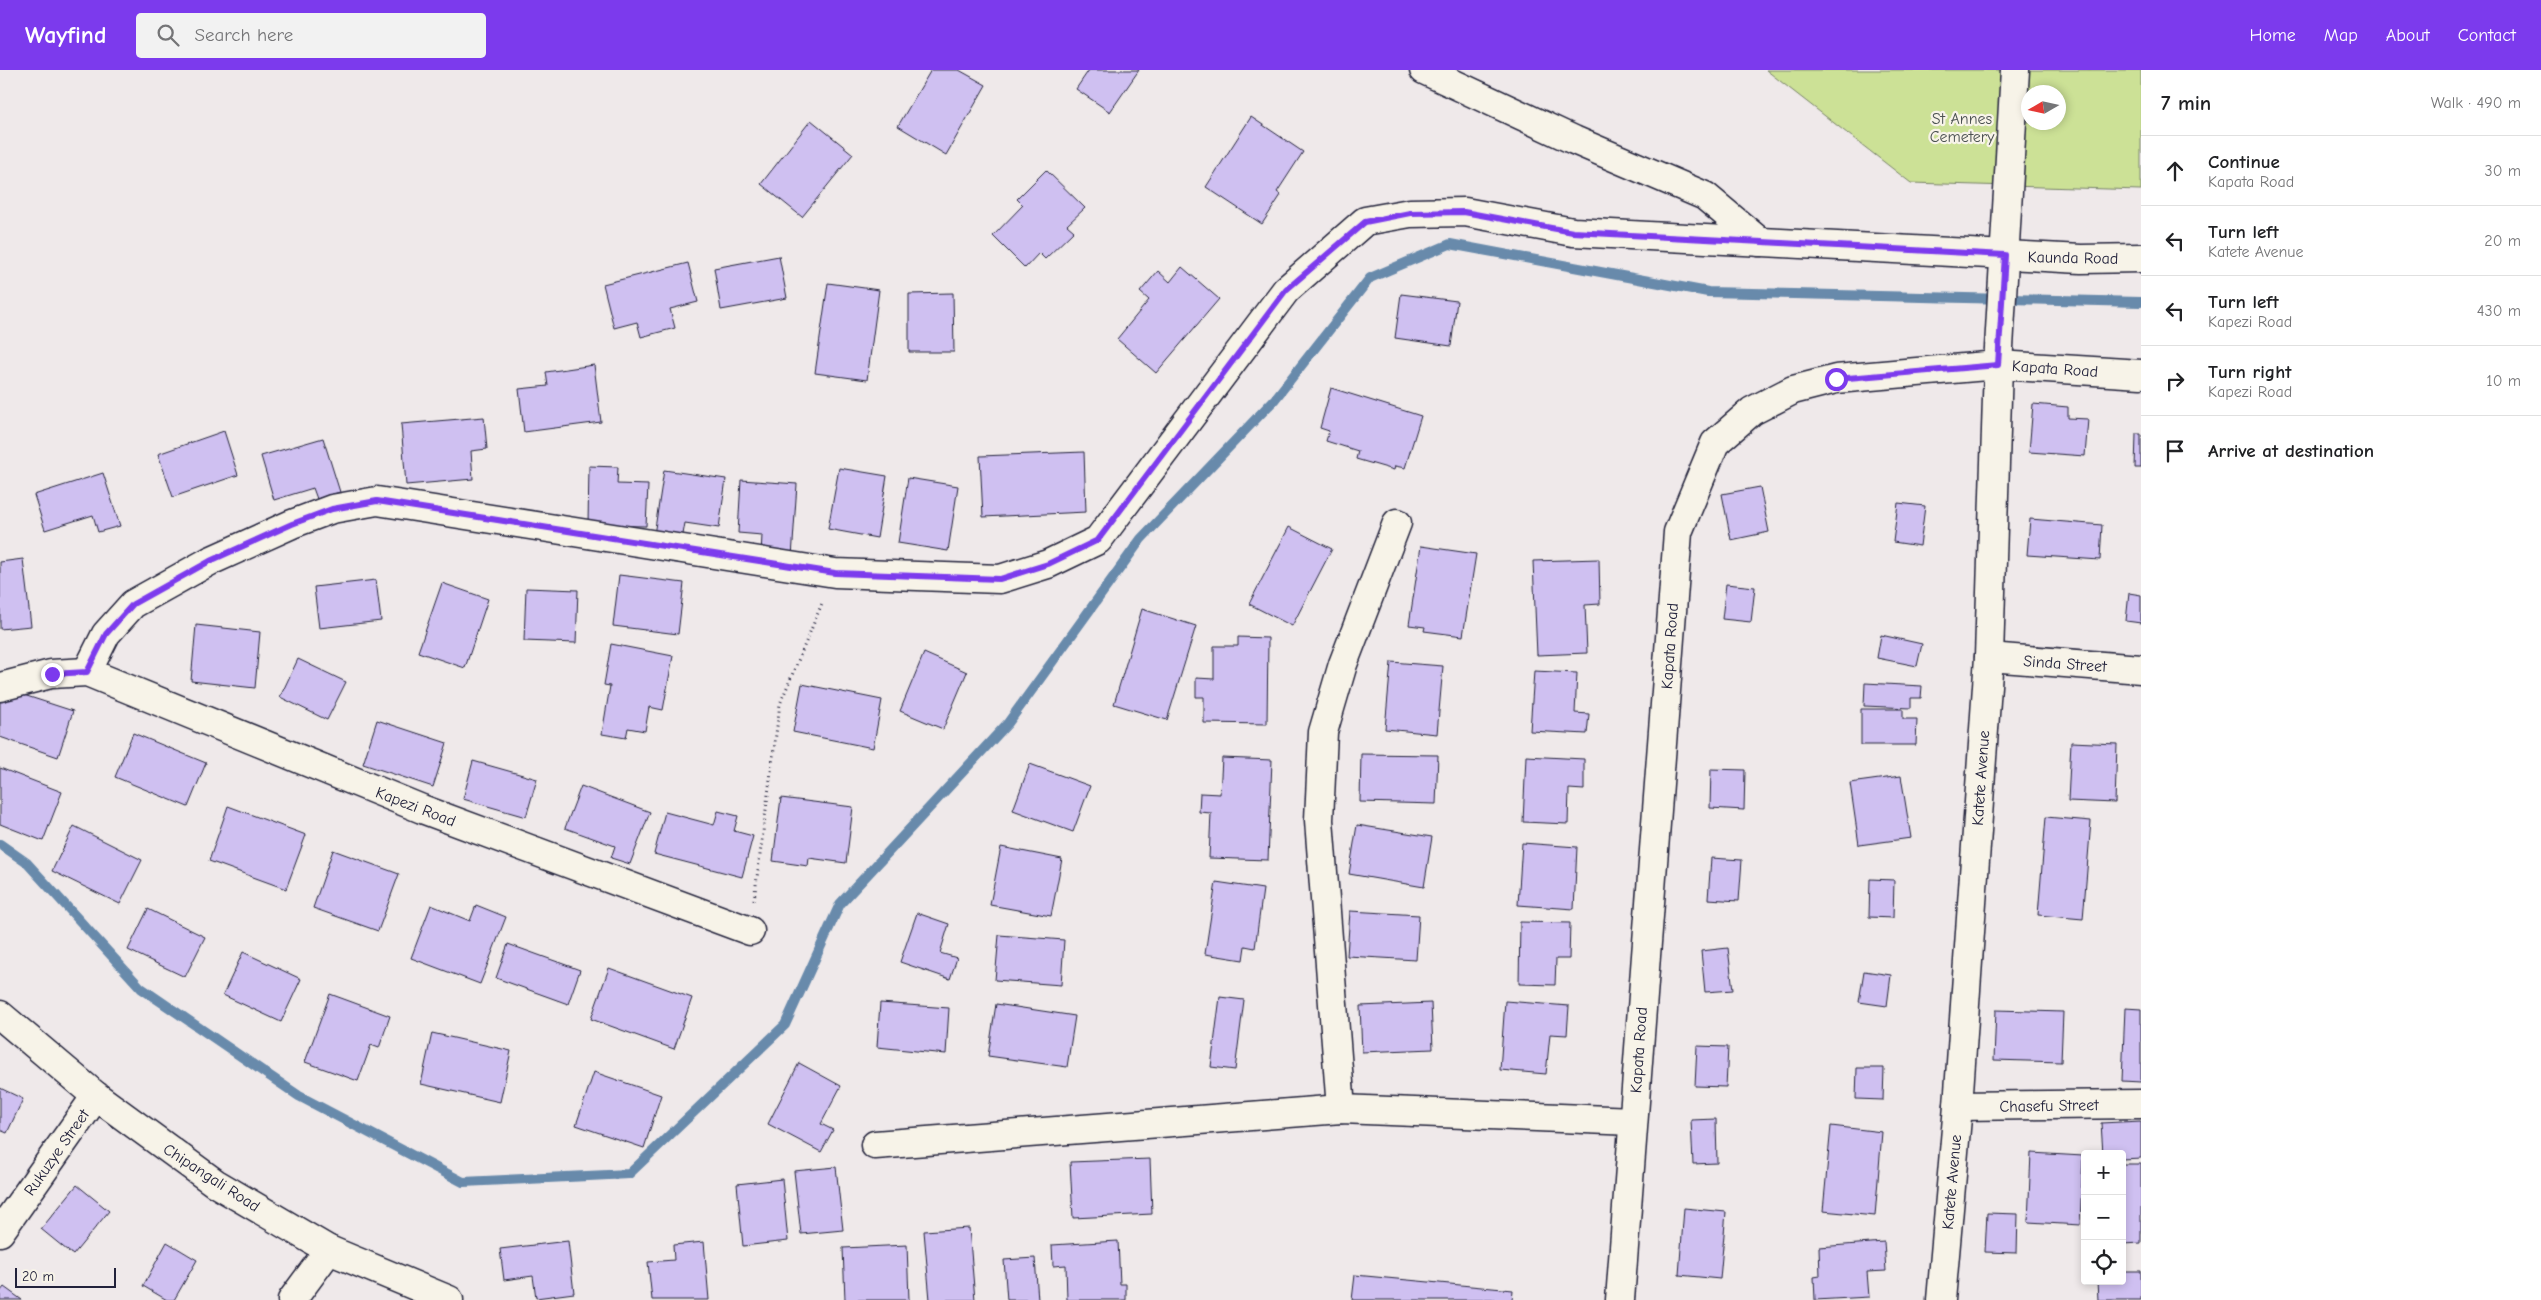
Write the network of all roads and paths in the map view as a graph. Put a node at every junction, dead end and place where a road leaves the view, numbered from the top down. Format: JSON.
{"nodes":[{"id":1,"x":1424,"y":70,"type":"edge"},
{"id":2,"x":2015,"y":70,"type":"edge"},
{"id":3,"x":1760,"y":242,"type":"junction"},
{"id":4,"x":2005,"y":255,"type":"junction"},
{"id":5,"x":2141,"y":258,"type":"edge"},
{"id":6,"x":1998,"y":365,"type":"junction"},
{"id":7,"x":2141,"y":374,"type":"edge"},
{"id":8,"x":1397,"y":523,"type":"dead end"},
{"id":9,"x":835,"y":573,"type":"junction"},
{"id":10,"x":1989,"y":657,"type":"junction"},
{"id":11,"x":2141,"y":669,"type":"edge"},
{"id":12,"x":87,"y":672,"type":"junction"},
{"id":13,"x":0,"y":687,"type":"edge"},
{"id":14,"x":750,"y":931,"type":"joint"},
{"id":15,"x":0,"y":1015,"type":"edge"},
{"id":16,"x":96,"y":1096,"type":"junction"},
{"id":17,"x":2141,"y":1104,"type":"edge"},
{"id":18,"x":1958,"y":1106,"type":"junction"},
{"id":19,"x":1341,"y":1109,"type":"junction"},
{"id":20,"x":1633,"y":1121,"type":"junction"},
{"id":21,"x":875,"y":1145,"type":"dead end"},
{"id":22,"x":0,"y":1232,"type":"edge"},
{"id":23,"x":329,"y":1250,"type":"junction"},
{"id":24,"x":292,"y":1300,"type":"edge"},
{"id":25,"x":449,"y":1300,"type":"edge"},
{"id":26,"x":1620,"y":1300,"type":"edge"},
{"id":27,"x":1941,"y":1300,"type":"edge"}],
"edges":[{"from":1,"to":3,"type":"street"},
{"from":2,"to":4,"type":"street","name":"Katete Avenue"},
{"from":3,"to":4,"type":"street"},
{"from":3,"to":9,"type":"street"},
{"from":4,"to":5,"type":"street","name":"Kaunda Road"},
{"from":4,"to":6,"type":"street","name":"Katete Avenue"},
{"from":6,"to":7,"type":"street","name":"Kapata Road"},
{"from":6,"to":10,"type":"street","name":"Katete Avenue"},
{"from":6,"to":20,"type":"street","name":"Kapata Road"},
{"from":8,"to":19,"type":"street"},
{"from":9,"to":12,"type":"street"},
{"from":9,"to":14,"type":"path"},
{"from":10,"to":11,"type":"street","name":"Sinda Street"},
{"from":10,"to":18,"type":"street","name":"Katete Avenue"},
{"from":12,"to":13,"type":"street","name":"Kapezi Road"},
{"from":12,"to":14,"type":"street","name":"Kapezi Road"},
{"from":15,"to":16,"type":"street","name":"Chipangali Road"},
{"from":16,"to":22,"type":"street","name":"Rukuzye Street"},
{"from":16,"to":23,"type":"street","name":"Chipangali Road"},
{"from":17,"to":18,"type":"street","name":"Chasefu Street"},
{"from":18,"to":27,"type":"street","name":"Katete Avenue"},
{"from":19,"to":20,"type":"street"},
{"from":19,"to":21,"type":"street"},
{"from":20,"to":26,"type":"street","name":"Kapata Road"},
{"from":23,"to":24,"type":"street"},
{"from":23,"to":25,"type":"street","name":"Chipangali Road"}]}
